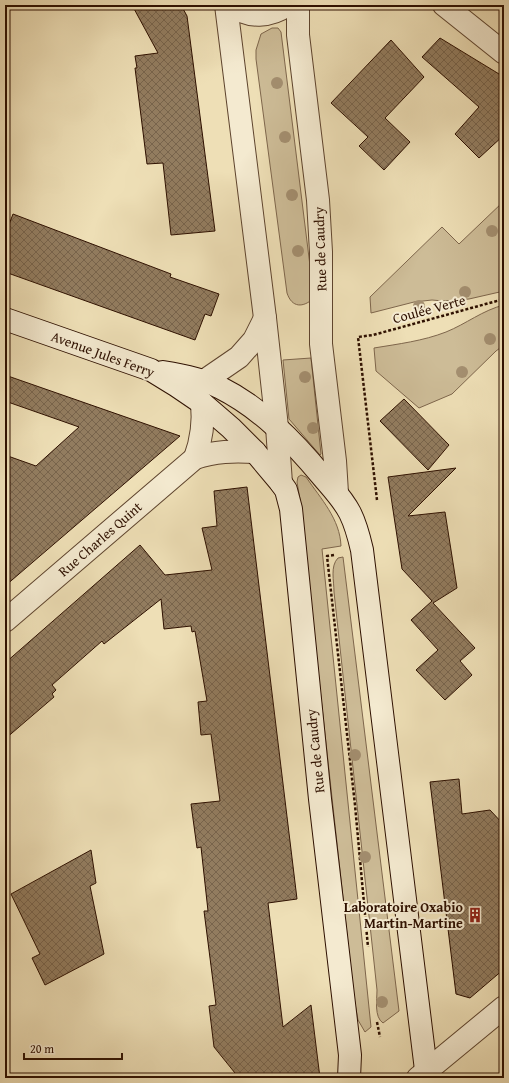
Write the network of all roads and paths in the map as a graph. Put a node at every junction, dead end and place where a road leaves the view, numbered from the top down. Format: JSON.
{"nodes":[{"id":1,"x":226,"y":5,"type":"edge"},
{"id":2,"x":232,"y":5,"type":"edge"},
{"id":3,"x":287,"y":5,"type":"edge"},
{"id":4,"x":298,"y":5,"type":"edge"},
{"id":5,"x":444,"y":5,"type":"edge"},
{"id":6,"x":504,"y":53,"type":"edge"},
{"id":7,"x":504,"y":299,"type":"edge"},
{"id":8,"x":266,"y":318,"type":"junction"},
{"id":9,"x":5,"y":319,"type":"edge"},
{"id":10,"x":151,"y":370,"type":"junction"},
{"id":11,"x":204,"y":381,"type":"junction"},
{"id":12,"x":202,"y":403,"type":"junction"},
{"id":13,"x":277,"y":426,"type":"junction"},
{"id":14,"x":255,"y":452,"type":"junction"},
{"id":15,"x":195,"y":458,"type":"junction"},
{"id":16,"x":281,"y":483,"type":"junction"},
{"id":17,"x":337,"y":493,"type":"junction"},
{"id":18,"x":377,"y":501,"type":"dead end"},
{"id":19,"x":327,"y":556,"type":"dead end"},
{"id":20,"x":5,"y":621,"type":"edge"},
{"id":21,"x":368,"y":948,"type":"dead end"},
{"id":22,"x":504,"y":1007,"type":"edge"},
{"id":23,"x":377,"y":1022,"type":"dead end"},
{"id":24,"x":380,"y":1037,"type":"dead end"},
{"id":25,"x":424,"y":1075,"type":"edge"},
{"id":26,"x":349,"y":1078,"type":"edge"}],
"edges":[{"from":1,"to":8,"type":"main road","name":"Rue de Caudry"},
{"from":2,"to":3,"type":"main road"},
{"from":4,"to":17,"type":"main road","name":"Rue de Caudry"},
{"from":5,"to":6,"type":"main road"},
{"from":7,"to":18,"type":"path","name":"Coulée Verte"},
{"from":8,"to":11,"type":"main road"},
{"from":8,"to":13,"type":"main road","name":"Rue de Caudry"},
{"from":9,"to":10,"type":"main road","name":"Avenue Jules Ferry"},
{"from":10,"to":11,"type":"main road"},
{"from":10,"to":12,"type":"main road","name":"Avenue Jules Ferry"},
{"from":11,"to":13,"type":"main road"},
{"from":12,"to":14,"type":"main road","name":"Avenue Jules Ferry"},
{"from":12,"to":15,"type":"main road"},
{"from":13,"to":16,"type":"main road","name":"Rue de Caudry"},
{"from":13,"to":17,"type":"main road"},
{"from":14,"to":15,"type":"main road","name":"Rue Charles Quint"},
{"from":14,"to":16,"type":"main road","name":"Avenue Jules Ferry"},
{"from":15,"to":20,"type":"main road","name":"Rue Charles Quint"},
{"from":16,"to":26,"type":"main road","name":"Rue de Caudry"},
{"from":17,"to":25,"type":"main road"},
{"from":19,"to":21,"type":"path"},
{"from":22,"to":25,"type":"main road"},
{"from":23,"to":24,"type":"path"}]}
